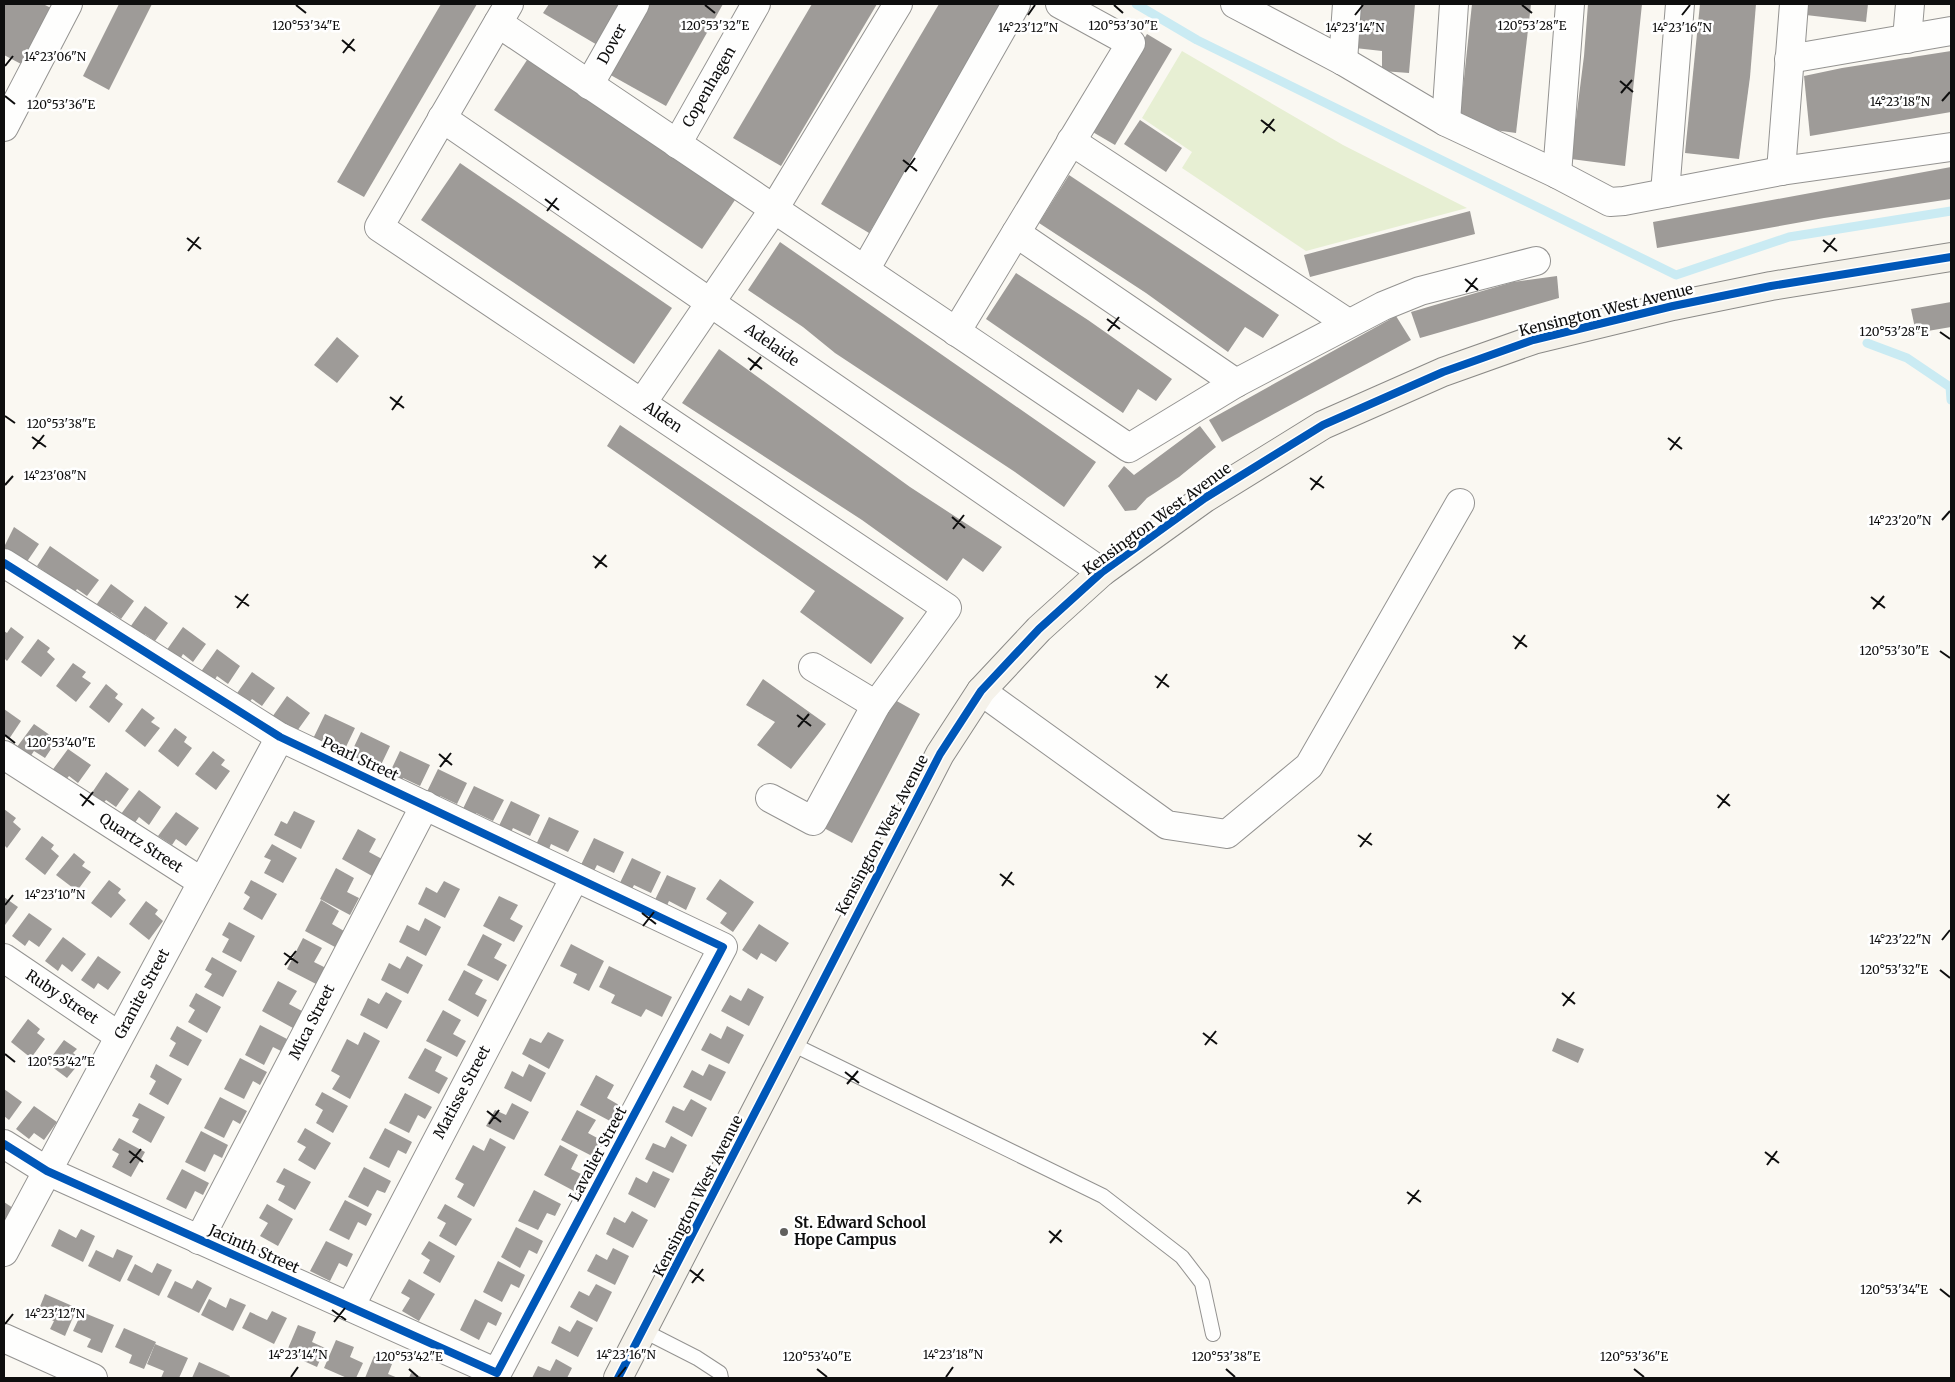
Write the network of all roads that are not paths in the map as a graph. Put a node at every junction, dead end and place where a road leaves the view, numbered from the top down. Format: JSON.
{"nodes":[{"id":1,"x":68,"y":4,"type":"edge"},
{"id":2,"x":635,"y":4,"type":"edge"},
{"id":3,"x":756,"y":4,"type":"edge"},
{"id":4,"x":898,"y":4,"type":"edge"},
{"id":5,"x":1016,"y":4,"type":"edge"},
{"id":6,"x":1060,"y":4,"type":"edge"},
{"id":7,"x":1235,"y":4,"type":"edge"},
{"id":8,"x":1347,"y":4,"type":"edge"},
{"id":9,"x":1454,"y":4,"type":"edge"},
{"id":10,"x":1570,"y":4,"type":"edge"},
{"id":11,"x":1680,"y":4,"type":"edge"},
{"id":12,"x":1794,"y":4,"type":"edge"},
{"id":13,"x":1910,"y":4,"type":"edge"},
{"id":14,"x":503,"y":13,"type":"edge"},
{"id":15,"x":1951,"y":31,"type":"edge"},
{"id":16,"x":1907,"y":39,"type":"junction"},
{"id":17,"x":1789,"y":59,"type":"junction"},
{"id":18,"x":1343,"y":61,"type":"junction"},
{"id":19,"x":13,"y":85,"type":"edge"},
{"id":20,"x":590,"y":85,"type":"junction"},
{"id":21,"x":442,"y":118,"type":"junction"},
{"id":22,"x":1446,"y":122,"type":"junction"},
{"id":23,"x":4,"y":127,"type":"edge"},
{"id":24,"x":1071,"y":141,"type":"junction"},
{"id":25,"x":677,"y":144,"type":"junction"},
{"id":26,"x":1951,"y":147,"type":"edge"},
{"id":27,"x":1781,"y":171,"type":"junction"},
{"id":28,"x":1557,"y":174,"type":"junction"},
{"id":29,"x":1665,"y":193,"type":"junction"},
{"id":30,"x":774,"y":209,"type":"junction"},
{"id":31,"x":1016,"y":232,"type":"junction"},
{"id":32,"x":1951,"y":257,"type":"edge"},
{"id":33,"x":1536,"y":262,"type":"dead end"},
{"id":34,"x":865,"y":270,"type":"junction"},
{"id":35,"x":710,"y":303,"type":"junction"},
{"id":36,"x":1348,"y":323,"type":"junction"},
{"id":37,"x":956,"y":332,"type":"junction"},
{"id":38,"x":1236,"y":383,"type":"junction"},
{"id":39,"x":642,"y":403,"type":"junction"},
{"id":40,"x":1460,"y":503,"type":"dead end"},
{"id":41,"x":4,"y":563,"type":"edge"},
{"id":42,"x":1102,"y":572,"type":"junction"},
{"id":43,"x":813,"y":667,"type":"dead end"},
{"id":44,"x":981,"y":691,"type":"junction"},
{"id":45,"x":876,"y":704,"type":"junction"},
{"id":46,"x":280,"y":737,"type":"junction"},
{"id":47,"x":4,"y":755,"type":"edge"},
{"id":48,"x":770,"y":798,"type":"dead end"},
{"id":49,"x":425,"y":805,"type":"junction"},
{"id":50,"x":575,"y":877,"type":"junction"},
{"id":51,"x":202,"y":882,"type":"junction"},
{"id":52,"x":723,"y":947,"type":"joint"},
{"id":53,"x":4,"y":958,"type":"edge"},
{"id":54,"x":119,"y":1036,"type":"junction"},
{"id":55,"x":792,"y":1044,"type":"junction"},
{"id":56,"x":4,"y":1144,"type":"edge"},
{"id":57,"x":47,"y":1171,"type":"junction"},
{"id":58,"x":199,"y":1240,"type":"junction"},
{"id":59,"x":4,"y":1252,"type":"edge"},
{"id":60,"x":350,"y":1307,"type":"junction"},
{"id":61,"x":644,"y":1331,"type":"junction"},
{"id":62,"x":1213,"y":1334,"type":"dead end"},
{"id":63,"x":4,"y":1338,"type":"edge"},
{"id":64,"x":497,"y":1373,"type":"joint"},
{"id":65,"x":94,"y":1378,"type":"edge"},
{"id":66,"x":618,"y":1378,"type":"edge"},
{"id":67,"x":721,"y":1378,"type":"edge"}],
"edges":[{"from":1,"to":19,"type":"street"},
{"from":2,"to":20,"type":"street","name":"Dover"},
{"from":3,"to":25,"type":"street","name":"Copenhagen"},
{"from":4,"to":30,"type":"street"},
{"from":5,"to":34,"type":"street"},
{"from":6,"to":24,"type":"street"},
{"from":7,"to":18,"type":"street"},
{"from":8,"to":18,"type":"street"},
{"from":9,"to":22,"type":"street"},
{"from":10,"to":28,"type":"street"},
{"from":11,"to":29,"type":"street"},
{"from":12,"to":17,"type":"street"},
{"from":13,"to":16,"type":"street"},
{"from":14,"to":20,"type":"street"},
{"from":14,"to":21,"type":"street"},
{"from":15,"to":16,"type":"street"},
{"from":16,"to":17,"type":"street"},
{"from":17,"to":27,"type":"street"},
{"from":18,"to":22,"type":"street"},
{"from":19,"to":23,"type":"street"},
{"from":20,"to":25,"type":"street"},
{"from":21,"to":35,"type":"street","name":"Adelaide"},
{"from":21,"to":39,"type":"street","name":"Alden"},
{"from":22,"to":28,"type":"street"},
{"from":24,"to":31,"type":"street"},
{"from":24,"to":36,"type":"street"},
{"from":25,"to":30,"type":"street"},
{"from":26,"to":27,"type":"street"},
{"from":27,"to":29,"type":"street"},
{"from":28,"to":29,"type":"street"},
{"from":30,"to":34,"type":"street"},
{"from":30,"to":35,"type":"street"},
{"from":31,"to":37,"type":"street"},
{"from":31,"to":38,"type":"street"},
{"from":32,"to":42,"type":"street","name":"Kensington West Avenue"},
{"from":33,"to":36,"type":"street"},
{"from":34,"to":37,"type":"street"},
{"from":35,"to":39,"type":"street"},
{"from":35,"to":42,"type":"street","name":"Adelaide"},
{"from":36,"to":38,"type":"street"},
{"from":37,"to":38,"type":"street"},
{"from":39,"to":45,"type":"street","name":"Alden"},
{"from":40,"to":44,"type":"street"},
{"from":41,"to":46,"type":"street","name":"Pearl Street"},
{"from":42,"to":44,"type":"street","name":"Kensington West Avenue"},
{"from":43,"to":45,"type":"street"},
{"from":44,"to":55,"type":"street","name":"Kensington West Avenue"},
{"from":45,"to":48,"type":"street"},
{"from":46,"to":49,"type":"street","name":"Pearl Street"},
{"from":46,"to":51,"type":"street","name":"Granite Street"},
{"from":47,"to":51,"type":"street","name":"Quartz Street"},
{"from":49,"to":50,"type":"street","name":"Pearl Street"},
{"from":49,"to":58,"type":"street","name":"Mica Street"},
{"from":50,"to":52,"type":"street","name":"Pearl Street"},
{"from":50,"to":60,"type":"street","name":"Matisse Street"},
{"from":51,"to":54,"type":"street","name":"Granite Street"},
{"from":52,"to":64,"type":"street","name":"Lavalier Street"},
{"from":53,"to":54,"type":"street","name":"Ruby Street"},
{"from":54,"to":57,"type":"street","name":"Granite Street"},
{"from":55,"to":61,"type":"street","name":"Kensington West Avenue"},
{"from":55,"to":62,"type":"lane"},
{"from":56,"to":57,"type":"street","name":"Jacinth Street"},
{"from":57,"to":58,"type":"street","name":"Jacinth Street"},
{"from":57,"to":59,"type":"street","name":"Granite Street"},
{"from":58,"to":60,"type":"street","name":"Jacinth Street"},
{"from":60,"to":64,"type":"street","name":"Jacinth Street"},
{"from":61,"to":66,"type":"street","name":"Kensington West Avenue"},
{"from":61,"to":67,"type":"lane"},
{"from":63,"to":65,"type":"street"}]}
